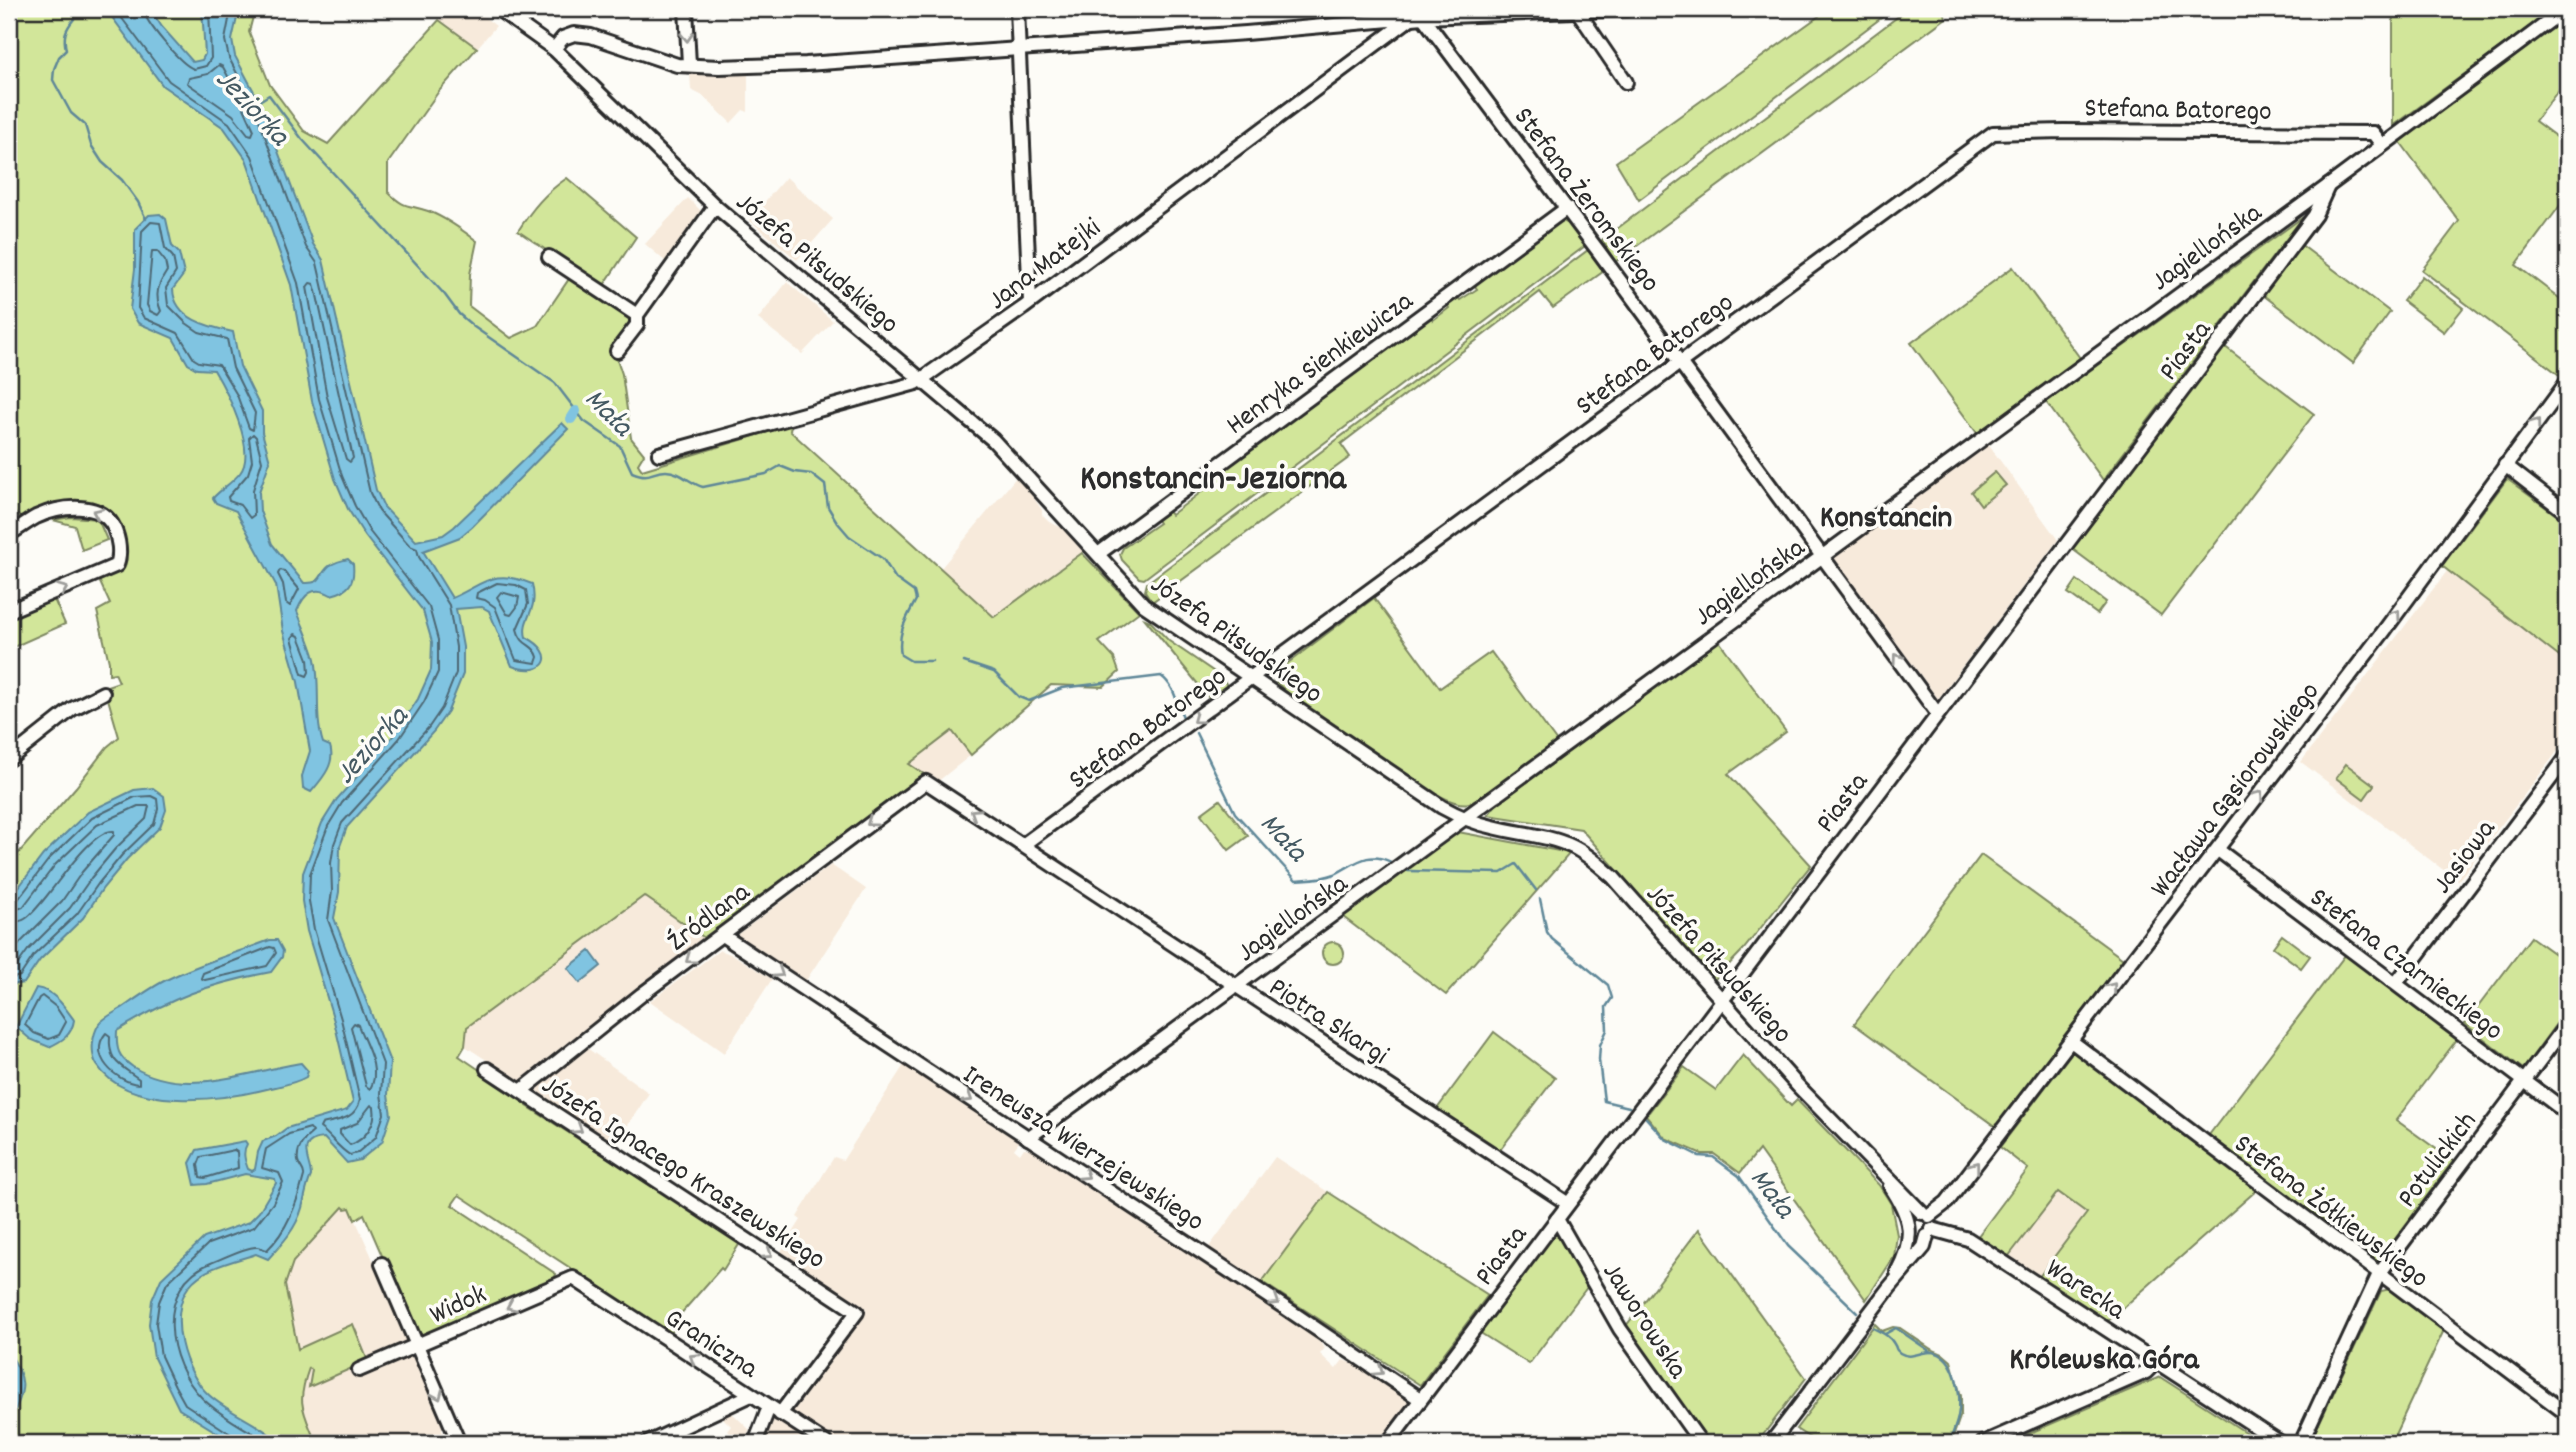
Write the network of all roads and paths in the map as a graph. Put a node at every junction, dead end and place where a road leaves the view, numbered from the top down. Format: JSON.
{"nodes":[{"id":1,"x":498,"y":9,"type":"edge"},
{"id":2,"x":686,"y":9,"type":"edge"},
{"id":3,"x":1017,"y":9,"type":"edge"},
{"id":4,"x":1627,"y":9,"type":"edge"},
{"id":5,"x":1560,"y":10,"type":"edge"},
{"id":6,"x":1577,"y":10,"type":"edge"},
{"id":7,"x":2564,"y":12,"type":"edge"},
{"id":8,"x":1417,"y":17,"type":"junction"},
{"id":9,"x":554,"y":48,"type":"junction"},
{"id":10,"x":1019,"y":49,"type":"junction"},
{"id":11,"x":689,"y":65,"type":"junction"},
{"id":12,"x":1626,"y":82,"type":"dead end"},
{"id":13,"x":2382,"y":145,"type":"junction"},
{"id":14,"x":2328,"y":186,"type":"junction"},
{"id":15,"x":715,"y":206,"type":"junction"},
{"id":16,"x":1567,"y":208,"type":"junction"},
{"id":17,"x":549,"y":257,"type":"dead end"},
{"id":18,"x":1030,"y":302,"type":"junction"},
{"id":19,"x":637,"y":314,"type":"junction"},
{"id":20,"x":617,"y":351,"type":"dead end"},
{"id":21,"x":1680,"y":362,"type":"junction"},
{"id":22,"x":922,"y":379,"type":"junction"},
{"id":23,"x":2567,"y":382,"type":"edge"},
{"id":24,"x":659,"y":454,"type":"dead end"},
{"id":25,"x":2505,"y":465,"type":"junction"},
{"id":26,"x":2567,"y":513,"type":"edge"},
{"id":27,"x":9,"y":534,"type":"edge"},
{"id":28,"x":1098,"y":554,"type":"junction"},
{"id":29,"x":1823,"y":556,"type":"junction"},
{"id":30,"x":9,"y":611,"type":"edge"},
{"id":31,"x":1252,"y":679,"type":"junction"},
{"id":32,"x":103,"y":693,"type":"dead end"},
{"id":33,"x":1937,"y":713,"type":"junction"},
{"id":34,"x":2567,"y":757,"type":"edge"},
{"id":35,"x":9,"y":759,"type":"edge"},
{"id":36,"x":926,"y":782,"type":"joint"},
{"id":37,"x":1463,"y":818,"type":"junction"},
{"id":38,"x":1024,"y":844,"type":"junction"},
{"id":39,"x":2218,"y":850,"type":"junction"},
{"id":40,"x":722,"y":935,"type":"junction"},
{"id":41,"x":2397,"y":982,"type":"junction"},
{"id":42,"x":1236,"y":986,"type":"junction"},
{"id":43,"x":1720,"y":1000,"type":"junction"},
{"id":44,"x":2567,"y":1024,"type":"edge"},
{"id":45,"x":2071,"y":1041,"type":"junction"},
{"id":46,"x":487,"y":1069,"type":"dead end"},
{"id":47,"x":2525,"y":1081,"type":"junction"},
{"id":48,"x":520,"y":1091,"type":"junction"},
{"id":49,"x":2567,"y":1114,"type":"edge"},
{"id":50,"x":1028,"y":1138,"type":"junction"},
{"id":51,"x":1881,"y":1171,"type":"junction"},
{"id":52,"x":1567,"y":1203,"type":"junction"},
{"id":53,"x":1557,"y":1219,"type":"junction"},
{"id":54,"x":1927,"y":1223,"type":"junction"},
{"id":55,"x":1910,"y":1226,"type":"junction"},
{"id":56,"x":382,"y":1264,"type":"dead end"},
{"id":57,"x":2379,"y":1274,"type":"junction"},
{"id":58,"x":573,"y":1278,"type":"joint"},
{"id":59,"x":1889,"y":1289,"type":"junction"},
{"id":60,"x":418,"y":1346,"type":"junction"},
{"id":61,"x":2156,"y":1362,"type":"junction"},
{"id":62,"x":359,"y":1370,"type":"dead end"},
{"id":63,"x":751,"y":1395,"type":"junction"},
{"id":64,"x":1420,"y":1399,"type":"junction"},
{"id":65,"x":774,"y":1410,"type":"junction"},
{"id":66,"x":2567,"y":1414,"type":"edge"},
{"id":67,"x":459,"y":1443,"type":"edge"},
{"id":68,"x":648,"y":1443,"type":"edge"},
{"id":69,"x":755,"y":1443,"type":"edge"},
{"id":70,"x":825,"y":1443,"type":"edge"},
{"id":71,"x":1388,"y":1443,"type":"edge"},
{"id":72,"x":1701,"y":1443,"type":"edge"},
{"id":73,"x":1771,"y":1443,"type":"edge"},
{"id":74,"x":1983,"y":1443,"type":"edge"},
{"id":75,"x":2281,"y":1443,"type":"edge"},
{"id":76,"x":2301,"y":1443,"type":"edge"}],
"edges":[{"from":1,"to":9,"type":"street","name":"Józefa Piłsudskiego"},
{"from":2,"to":11,"type":"street","one_way":true},
{"from":3,"to":10,"type":"street"},
{"from":4,"to":6,"type":"street"},
{"from":5,"to":6,"type":"street"},
{"from":5,"to":8,"type":"street"},
{"from":6,"to":12,"type":"street"},
{"from":7,"to":13,"type":"street","name":"Jagiellońska"},
{"from":8,"to":10,"type":"street"},
{"from":8,"to":16,"type":"street","name":"Stefana Żeromskiego"},
{"from":8,"to":18,"type":"street","name":"Jana Matejki"},
{"from":9,"to":11,"type":"street"},
{"from":9,"to":15,"type":"street","name":"Józefa Piłsudskiego"},
{"from":10,"to":11,"type":"street"},
{"from":10,"to":18,"type":"street"},
{"from":13,"to":14,"type":"street","name":"Jagiellońska"},
{"from":13,"to":21,"type":"street","name":"Stefana Batorego"},
{"from":14,"to":29,"type":"street","name":"Jagiellońska"},
{"from":14,"to":33,"type":"street","name":"Piasta"},
{"from":15,"to":19,"type":"street"},
{"from":15,"to":22,"type":"street","name":"Józefa Piłsudskiego"},
{"from":16,"to":21,"type":"street","name":"Stefana Żeromskiego"},
{"from":16,"to":28,"type":"street","name":"Henryka Sienkiewicza"},
{"from":17,"to":19,"type":"street"},
{"from":18,"to":22,"type":"street","name":"Jana Matejki"},
{"from":19,"to":20,"type":"street"},
{"from":21,"to":29,"type":"street","name":"Stefana Żeromskiego"},
{"from":21,"to":31,"type":"street","name":"Stefana Batorego"},
{"from":22,"to":24,"type":"street","name":"Jana Matejki"},
{"from":22,"to":28,"type":"street","name":"Józefa Piłsudskiego"},
{"from":25,"to":23,"type":"street","name":"Wacława Gąsiorowskiego","one_way":true},
{"from":25,"to":26,"type":"street"},
{"from":39,"to":25,"type":"street","name":"Wacława Gąsiorowskiego","one_way":true},
{"from":30,"to":27,"type":"street","one_way":true},
{"from":28,"to":31,"type":"street","name":"Józefa Piłsudskiego"},
{"from":33,"to":29,"type":"street","name":"Stefana Żeromskiego","one_way":true},
{"from":29,"to":37,"type":"street","name":"Jagiellońska"},
{"from":31,"to":37,"type":"street","name":"Józefa Piłsudskiego"},
{"from":31,"to":38,"type":"street","name":"Stefana Batorego","one_way":true},
{"from":32,"to":35,"type":"street"},
{"from":33,"to":43,"type":"street","name":"Piasta"},
{"from":34,"to":41,"type":"street","name":"Jasiowa"},
{"from":38,"to":36,"type":"street","name":"Piotra Skargi","one_way":true},
{"from":36,"to":40,"type":"street","name":"Źródlana","one_way":true},
{"from":37,"to":42,"type":"street","name":"Jagiellońska"},
{"from":37,"to":43,"type":"street","name":"Józefa Piłsudskiego"},
{"from":38,"to":42,"type":"street","name":"Piotra Skargi"},
{"from":39,"to":41,"type":"street","name":"Stefana Czarnieckiego"},
{"from":45,"to":39,"type":"street","name":"Wacława Gąsiorowskiego","one_way":true},
{"from":40,"to":48,"type":"street","name":"Źródlana","one_way":true},
{"from":40,"to":50,"type":"street","name":"Ireneusza Wierzejewskiego","one_way":true},
{"from":41,"to":47,"type":"street","name":"Stefana Czarnieckiego"},
{"from":42,"to":50,"type":"street","name":"Jagiellońska"},
{"from":42,"to":52,"type":"street","name":"Piotra Skargi"},
{"from":43,"to":51,"type":"street","name":"Józefa Piłsudskiego"},
{"from":43,"to":52,"type":"street","name":"Piasta"},
{"from":44,"to":47,"type":"street","name":"Potulickich"},
{"from":54,"to":45,"type":"street","name":"Wacława Gąsiorowskiego","one_way":true},
{"from":45,"to":57,"type":"street","name":"Stefana Żółkiewskiego"},
{"from":46,"to":48,"type":"street","name":"Józefa Ignacego Kraszewskiego"},
{"from":47,"to":49,"type":"street","name":"Stefana Czarnieckiego"},
{"from":47,"to":57,"type":"street","name":"Potulickich"},
{"from":48,"to":65,"type":"street","name":"Józefa Ignacego Kraszewskiego","one_way":true},
{"from":50,"to":64,"type":"street","name":"Ireneusza Wierzejewskiego","one_way":true},
{"from":51,"to":54,"type":"street","name":"Józefa Piłsudskiego"},
{"from":51,"to":55,"type":"street","name":"Józefa Piłsudskiego"},
{"from":52,"to":53,"type":"street","name":"Piasta"},
{"from":53,"to":64,"type":"street","name":"Piasta"},
{"from":53,"to":72,"type":"street","name":"Jaworowska"},
{"from":54,"to":55,"type":"street"},
{"from":54,"to":55,"type":"street","name":"Warecka"},
{"from":54,"to":59,"type":"street"},
{"from":54,"to":61,"type":"street","name":"Warecka"},
{"from":55,"to":59,"type":"street"},
{"from":56,"to":60,"type":"street"},
{"from":57,"to":66,"type":"street","name":"Stefana Żółkiewskiego"},
{"from":57,"to":76,"type":"street","name":"Potulickich"},
{"from":58,"to":60,"type":"street","name":"Widok","one_way":true},
{"from":63,"to":58,"type":"street","name":"Graniczna","one_way":true},
{"from":59,"to":73,"type":"street"},
{"from":60,"to":62,"type":"street","name":"Widok"},
{"from":60,"to":67,"type":"street","one_way":true},
{"from":61,"to":74,"type":"street"},
{"from":61,"to":75,"type":"street","name":"Warecka"},
{"from":63,"to":65,"type":"street","name":"Graniczna"},
{"from":63,"to":68,"type":"street"},
{"from":64,"to":71,"type":"street","name":"Piasta"},
{"from":65,"to":69,"type":"street"},
{"from":65,"to":70,"type":"street","name":"Graniczna"}]}
